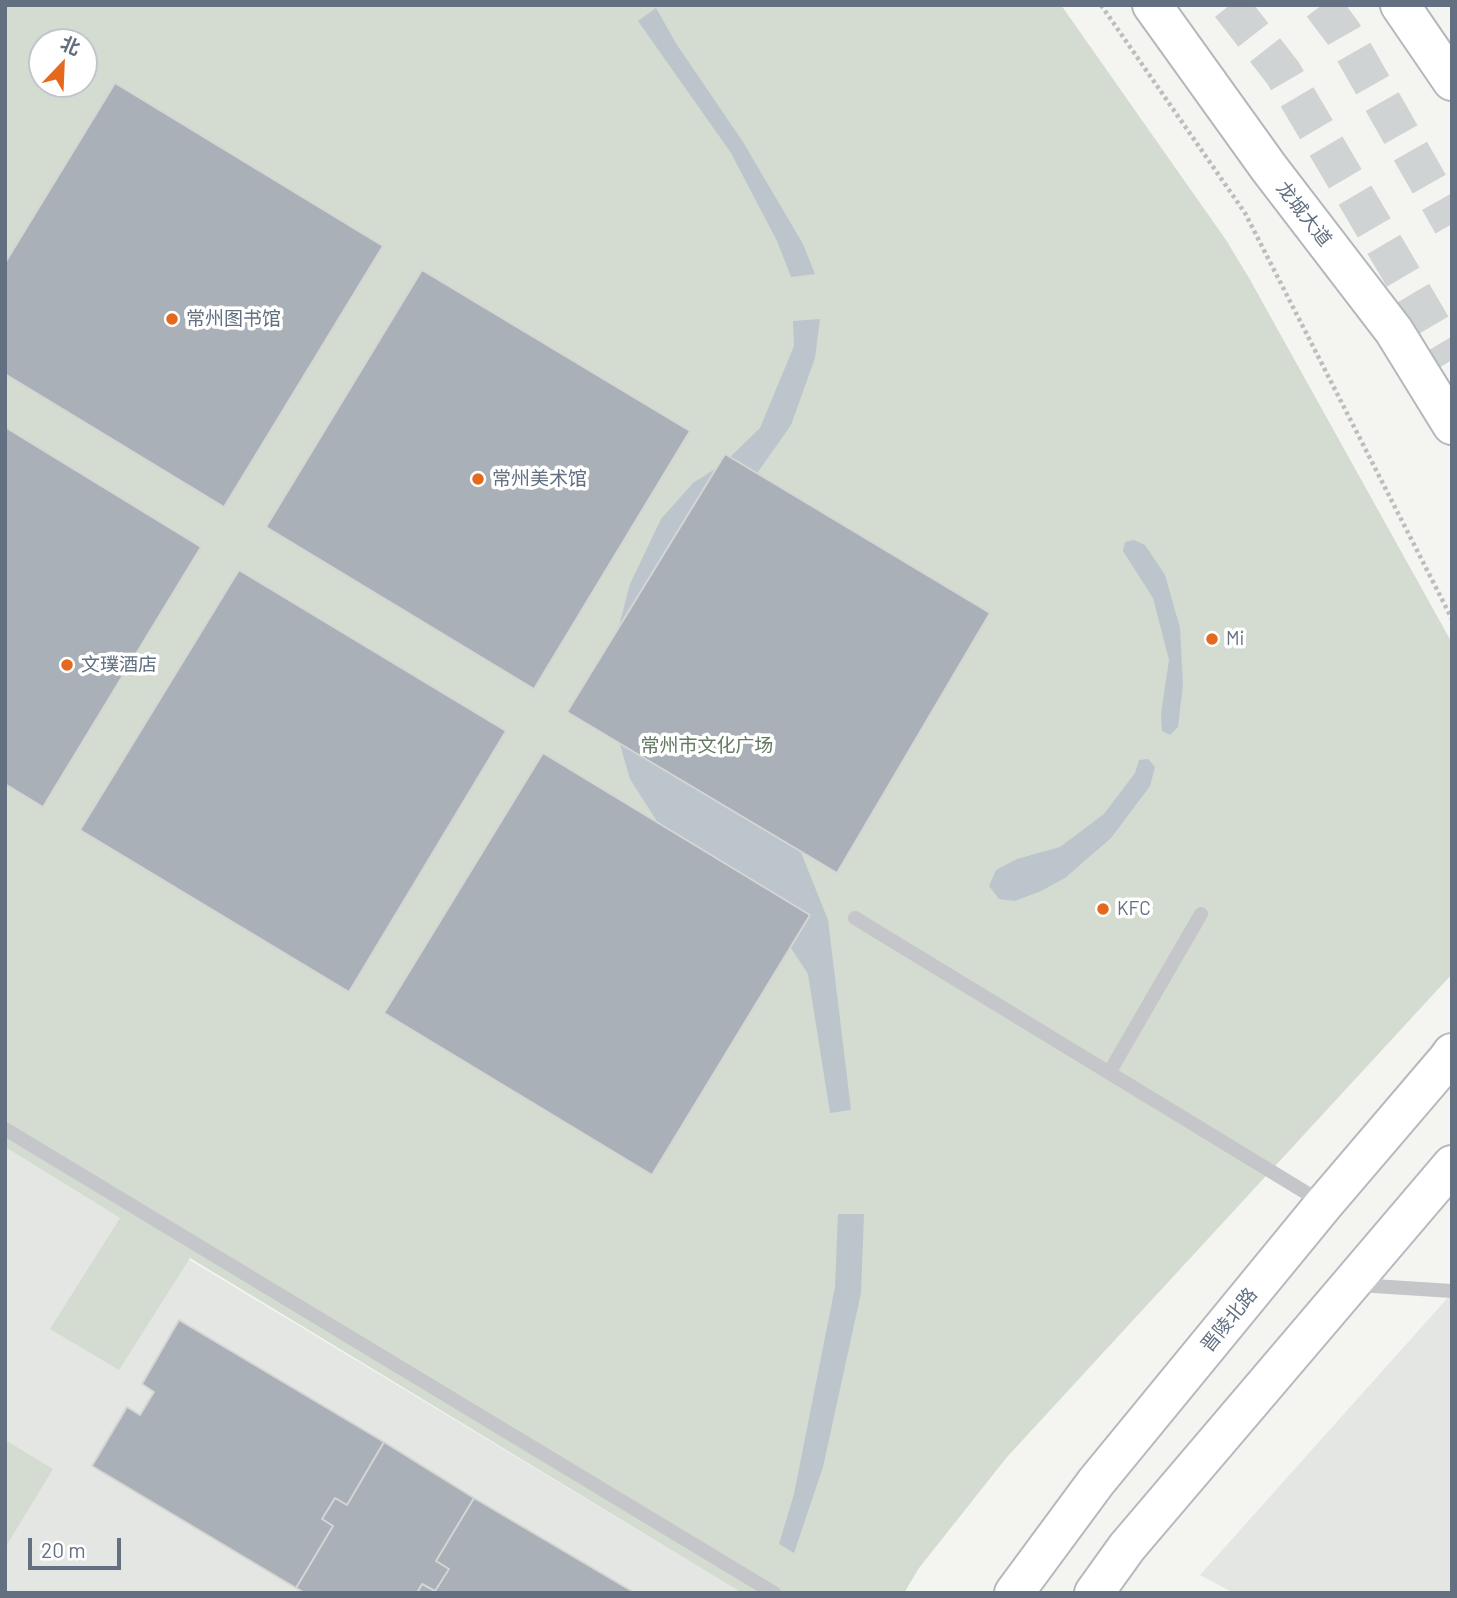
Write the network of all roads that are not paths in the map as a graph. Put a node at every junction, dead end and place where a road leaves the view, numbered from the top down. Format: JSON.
{"nodes":[{"id":1,"x":1152,"y":5,"type":"edge"},
{"id":2,"x":1400,"y":5,"type":"edge"},
{"id":3,"x":1452,"y":82,"type":"edge"},
{"id":4,"x":1452,"y":425,"type":"edge"},
{"id":5,"x":1201,"y":914,"type":"dead end"},
{"id":6,"x":855,"y":918,"type":"dead end"},
{"id":7,"x":1451,"y":1054,"type":"edge"},
{"id":8,"x":1108,"y":1073,"type":"junction"},
{"id":9,"x":5,"y":1129,"type":"edge"},
{"id":10,"x":1452,"y":1165,"type":"edge"},
{"id":11,"x":1324,"y":1204,"type":"junction"},
{"id":12,"x":1350,"y":1284,"type":"junction"},
{"id":13,"x":1452,"y":1291,"type":"edge"},
{"id":14,"x":774,"y":1593,"type":"edge"},
{"id":15,"x":1014,"y":1593,"type":"edge"},
{"id":16,"x":1094,"y":1593,"type":"edge"}],
"edges":[{"from":1,"to":4,"type":"main road","name":"龙城大道"},
{"from":2,"to":3,"type":"main road"},
{"from":5,"to":8,"type":"lane"},
{"from":6,"to":8,"type":"lane"},
{"from":7,"to":11,"type":"main road","name":"晋陵北路"},
{"from":8,"to":11,"type":"lane"},
{"from":9,"to":14,"type":"lane"},
{"from":10,"to":12,"type":"main road"},
{"from":11,"to":15,"type":"main road","name":"晋陵北路"},
{"from":12,"to":13,"type":"lane"},
{"from":12,"to":16,"type":"main road"}]}
